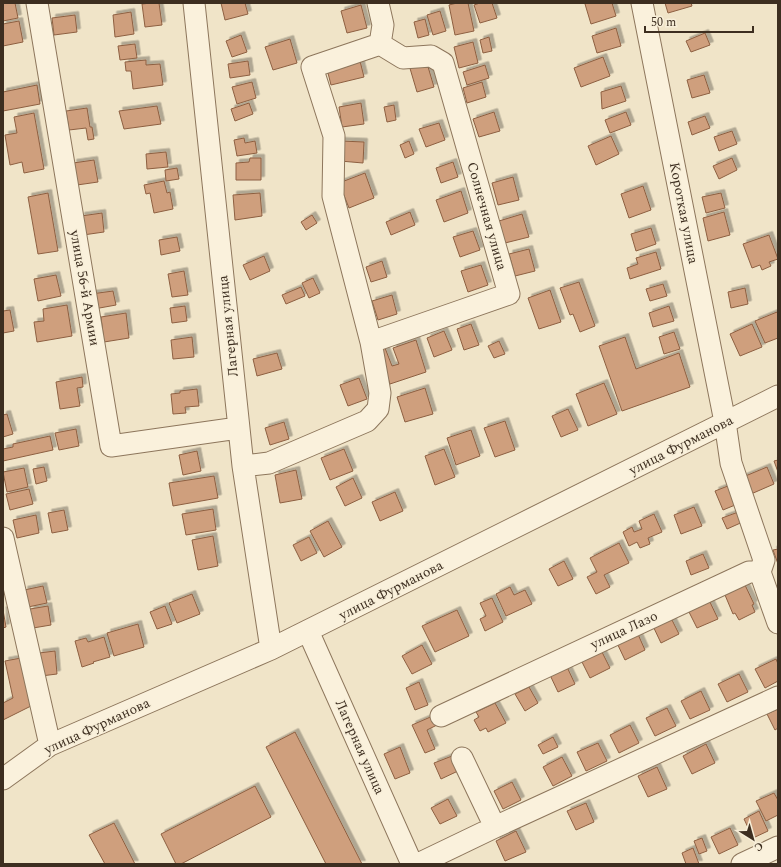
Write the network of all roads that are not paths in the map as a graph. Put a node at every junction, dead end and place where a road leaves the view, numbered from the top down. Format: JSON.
{"nodes":[{"id":1,"x":37,"y":3,"type":"edge"},
{"id":2,"x":194,"y":3,"type":"edge"},
{"id":3,"x":378,"y":3,"type":"edge"},
{"id":4,"x":642,"y":3,"type":"edge"},
{"id":5,"x":380,"y":44,"type":"junction"},
{"id":6,"x":371,"y":342,"type":"junction"},
{"id":7,"x":778,"y":396,"type":"edge"},
{"id":8,"x":725,"y":422,"type":"junction"},
{"id":9,"x":238,"y":428,"type":"junction"},
{"id":10,"x":242,"y":466,"type":"junction"},
{"id":11,"x":3,"y":538,"type":"edge"},
{"id":12,"x":760,"y":572,"type":"junction"},
{"id":13,"x":778,"y":623,"type":"edge"},
{"id":14,"x":308,"y":631,"type":"junction"},
{"id":15,"x":271,"y":649,"type":"junction"},
{"id":16,"x":778,"y":697,"type":"edge"},
{"id":17,"x":441,"y":716,"type":"dead end"},
{"id":18,"x":50,"y":745,"type":"junction"},
{"id":19,"x":462,"y":758,"type":"dead end"},
{"id":20,"x":3,"y":779,"type":"edge"},
{"id":21,"x":495,"y":827,"type":"junction"},
{"id":22,"x":778,"y":847,"type":"edge"},
{"id":23,"x":412,"y":864,"type":"edge"},
{"id":24,"x":418,"y":864,"type":"edge"},
{"id":25,"x":742,"y":864,"type":"edge"}],
"edges":[{"from":1,"to":9,"type":"street","name":"улица 56-й Армии"},
{"from":2,"to":9,"type":"street","name":"Лагерная улица"},
{"from":3,"to":5,"type":"street"},
{"from":4,"to":8,"type":"street","name":"Короткая улица"},
{"from":5,"to":6,"type":"street"},
{"from":5,"to":6,"type":"street","name":"Солнечная улица"},
{"from":6,"to":10,"type":"street"},
{"from":7,"to":8,"type":"street","name":"улица Фурманова"},
{"from":8,"to":12,"type":"street","name":"Короткая улица"},
{"from":8,"to":14,"type":"street","name":"улица Фурманова"},
{"from":9,"to":10,"type":"street","name":"Лагерная улица"},
{"from":10,"to":15,"type":"street","name":"Лагерная улица"},
{"from":11,"to":18,"type":"street"},
{"from":12,"to":13,"type":"street"},
{"from":12,"to":17,"type":"street","name":"улица Лазо"},
{"from":14,"to":15,"type":"street","name":"улица Фурманова"},
{"from":14,"to":23,"type":"street","name":"Лагерная улица"},
{"from":15,"to":18,"type":"street","name":"улица Фурманова"},
{"from":16,"to":21,"type":"street"},
{"from":18,"to":20,"type":"street","name":"улица Фурманова"},
{"from":19,"to":21,"type":"street"},
{"from":21,"to":24,"type":"street"},
{"from":22,"to":25,"type":"street"}]}
